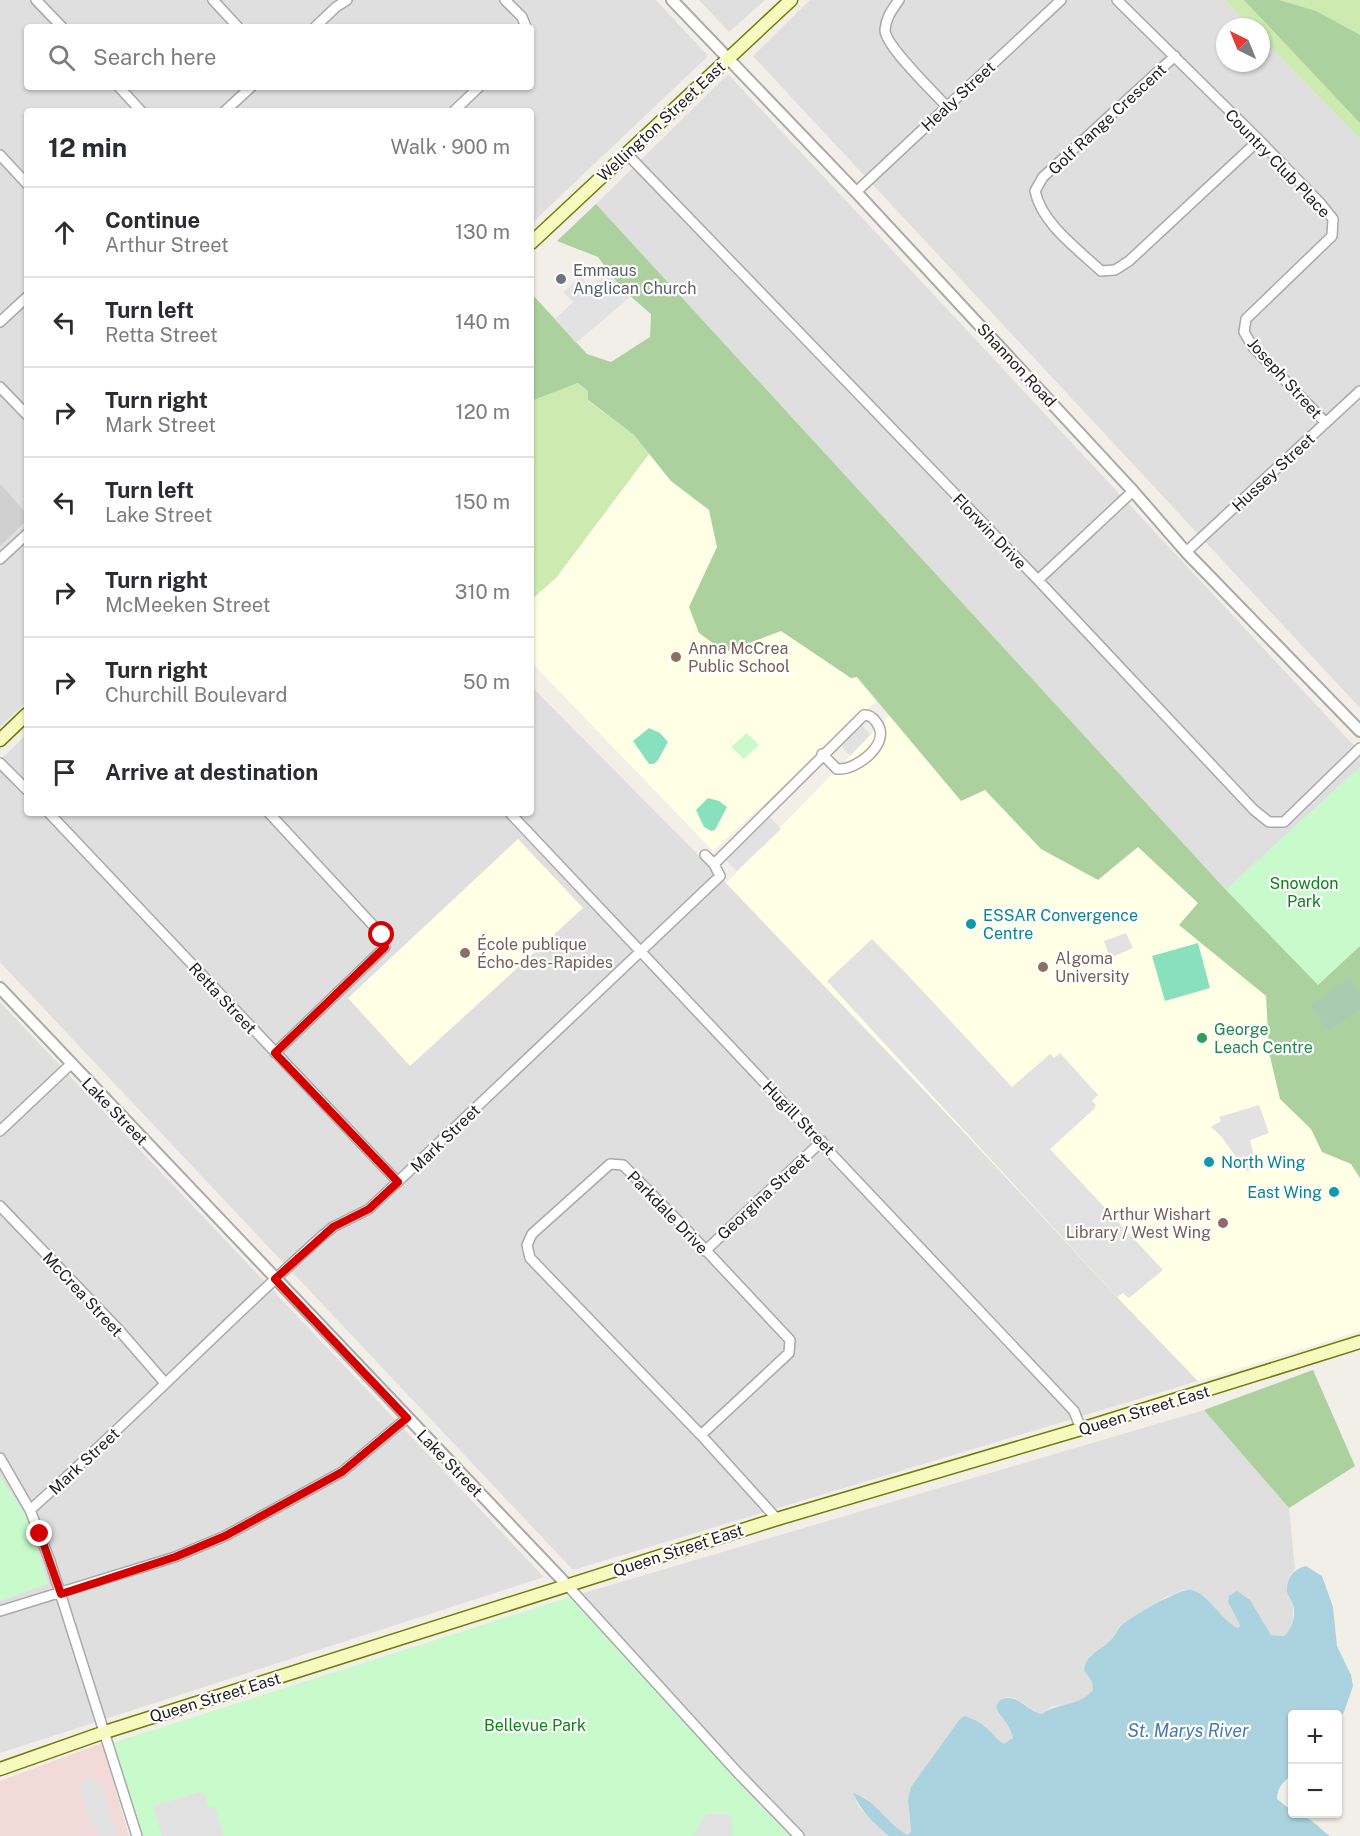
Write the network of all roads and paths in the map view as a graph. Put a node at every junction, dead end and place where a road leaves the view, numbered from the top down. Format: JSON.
{"nodes":[{"id":1,"x":36,"y":0,"type":"edge"},
{"id":2,"x":213,"y":0,"type":"edge"},
{"id":3,"x":348,"y":0,"type":"edge"},
{"id":4,"x":505,"y":0,"type":"edge"},
{"id":5,"x":672,"y":0,"type":"edge"},
{"id":6,"x":791,"y":0,"type":"edge"},
{"id":7,"x":899,"y":0,"type":"edge"},
{"id":8,"x":1061,"y":0,"type":"edge"},
{"id":9,"x":1117,"y":0,"type":"edge"},
{"id":10,"x":59,"y":24,"type":"edge"},
{"id":11,"x":235,"y":24,"type":"edge"},
{"id":12,"x":318,"y":24,"type":"edge"},
{"id":13,"x":525,"y":24,"type":"edge"},
{"id":14,"x":1175,"y":56,"type":"junction"},
{"id":15,"x":728,"y":59,"type":"junction"},
{"id":16,"x":121,"y":90,"type":"edge"},
{"id":17,"x":247,"y":90,"type":"edge"},
{"id":18,"x":477,"y":90,"type":"edge"},
{"id":19,"x":948,"y":107,"type":"junction"},
{"id":20,"x":138,"y":108,"type":"edge"},
{"id":21,"x":228,"y":108,"type":"edge"},
{"id":22,"x":457,"y":108,"type":"edge"},
{"id":23,"x":1259,"y":140,"type":"junction"},
{"id":24,"x":627,"y":154,"type":"junction"},
{"id":25,"x":0,"y":155,"type":"edge"},
{"id":26,"x":24,"y":181,"type":"edge"},
{"id":27,"x":856,"y":192,"type":"junction"},
{"id":28,"x":534,"y":240,"type":"edge"},
{"id":29,"x":24,"y":300,"type":"edge"},
{"id":30,"x":0,"y":322,"type":"edge"},
{"id":31,"x":1244,"y":332,"type":"joint"},
{"id":32,"x":0,"y":387,"type":"edge"},
{"id":33,"x":1360,"y":391,"type":"edge"},
{"id":34,"x":24,"y":412,"type":"edge"},
{"id":35,"x":1326,"y":423,"type":"junction"},
{"id":36,"x":1133,"y":491,"type":"junction"},
{"id":37,"x":24,"y":537,"type":"edge"},
{"id":38,"x":1186,"y":552,"type":"junction"},
{"id":39,"x":0,"y":559,"type":"edge"},
{"id":40,"x":1038,"y":580,"type":"junction"},
{"id":41,"x":24,"y":717,"type":"edge"},
{"id":42,"x":1360,"y":731,"type":"edge"},
{"id":43,"x":0,"y":740,"type":"edge"},
{"id":44,"x":1360,"y":748,"type":"edge"},
{"id":45,"x":822,"y":754,"type":"junction"},
{"id":46,"x":0,"y":763,"type":"edge"},
{"id":47,"x":24,"y":787,"type":"edge"},
{"id":48,"x":52,"y":816,"type":"edge"},
{"id":49,"x":272,"y":816,"type":"edge"},
{"id":50,"x":513,"y":816,"type":"edge"},
{"id":51,"x":705,"y":855,"type":"dead end"},
{"id":52,"x":714,"y":864,"type":"junction"},
{"id":53,"x":639,"y":951,"type":"junction"},
{"id":54,"x":0,"y":988,"type":"edge"},
{"id":55,"x":275,"y":1053,"type":"junction"},
{"id":56,"x":71,"y":1064,"type":"junction"},
{"id":57,"x":0,"y":1131,"type":"edge"},
{"id":58,"x":822,"y":1141,"type":"junction"},
{"id":59,"x":398,"y":1182,"type":"junction"},
{"id":60,"x":0,"y":1206,"type":"edge"},
{"id":61,"x":705,"y":1251,"type":"junction"},
{"id":62,"x":275,"y":1279,"type":"junction"},
{"id":63,"x":1360,"y":1342,"type":"edge"},
{"id":64,"x":165,"y":1383,"type":"junction"},
{"id":65,"x":407,"y":1418,"type":"junction"},
{"id":66,"x":1081,"y":1429,"type":"junction"},
{"id":67,"x":701,"y":1435,"type":"junction"},
{"id":68,"x":0,"y":1458,"type":"edge"},
{"id":69,"x":30,"y":1509,"type":"junction"},
{"id":70,"x":777,"y":1519,"type":"junction"},
{"id":71,"x":567,"y":1585,"type":"junction"},
{"id":72,"x":61,"y":1594,"type":"junction"},
{"id":73,"x":0,"y":1611,"type":"edge"},
{"id":74,"x":105,"y":1732,"type":"junction"},
{"id":75,"x":0,"y":1769,"type":"edge"},
{"id":76,"x":137,"y":1836,"type":"edge"},
{"id":77,"x":799,"y":1836,"type":"edge"}],
"edges":[{"from":1,"to":10,"type":"street"},
{"from":2,"to":11,"type":"street"},
{"from":3,"to":12,"type":"street"},
{"from":4,"to":13,"type":"street"},
{"from":5,"to":15,"type":"street","name":"Shannon Road"},
{"from":6,"to":15,"type":"main road","name":"Wellington Street East"},
{"from":7,"to":19,"type":"street"},
{"from":8,"to":19,"type":"street","name":"Healy Street"},
{"from":9,"to":14,"type":"street","name":"Country Club Place"},
{"from":14,"to":23,"type":"street","name":"Country Club Place"},
{"from":14,"to":23,"type":"street","name":"Golf Range Crescent"},
{"from":15,"to":24,"type":"main road","name":"Wellington Street East"},
{"from":15,"to":27,"type":"street","name":"Shannon Road"},
{"from":16,"to":20,"type":"street"},
{"from":17,"to":21,"type":"street"},
{"from":18,"to":22,"type":"street"},
{"from":19,"to":27,"type":"street","name":"Healy Street"},
{"from":23,"to":31,"type":"street","name":"Country Club Place"},
{"from":24,"to":28,"type":"main road","name":"Wellington Street East"},
{"from":24,"to":40,"type":"street","name":"Florwin Drive"},
{"from":25,"to":26,"type":"street"},
{"from":27,"to":36,"type":"street","name":"Shannon Road"},
{"from":29,"to":30,"type":"street"},
{"from":31,"to":35,"type":"street","name":"Joseph Street"},
{"from":32,"to":34,"type":"street"},
{"from":33,"to":35,"type":"street","name":"Hussey Street"},
{"from":35,"to":38,"type":"street","name":"Hussey Street"},
{"from":36,"to":38,"type":"street","name":"Shannon Road"},
{"from":36,"to":40,"type":"street"},
{"from":37,"to":39,"type":"street"},
{"from":38,"to":42,"type":"street","name":"Shannon Road"},
{"from":40,"to":44,"type":"street","name":"Florwin Drive"},
{"from":41,"to":43,"type":"main road"},
{"from":45,"to":45,"type":"street"},
{"from":45,"to":52,"type":"street"},
{"from":46,"to":47,"type":"street"},
{"from":48,"to":55,"type":"street","name":"Retta Street"},
{"from":49,"to":55,"type":"street"},
{"from":50,"to":53,"type":"street","name":"Hugill Street"},
{"from":51,"to":52,"type":"street"},
{"from":52,"to":53,"type":"street","name":"Mark Street"},
{"from":53,"to":58,"type":"street","name":"Hugill Street"},
{"from":53,"to":59,"type":"street","name":"Mark Street"},
{"from":54,"to":56,"type":"street","name":"Lake Street"},
{"from":55,"to":59,"type":"street","name":"Retta Street"},
{"from":56,"to":57,"type":"street"},
{"from":56,"to":62,"type":"street","name":"Lake Street"},
{"from":58,"to":61,"type":"street","name":"Georgina Street"},
{"from":58,"to":66,"type":"street","name":"Hugill Street"},
{"from":59,"to":62,"type":"street","name":"Mark Street"},
{"from":60,"to":64,"type":"street","name":"McCrea Street"},
{"from":61,"to":67,"type":"street","name":"Parkdale Drive"},
{"from":61,"to":67,"type":"street","name":"Parkdale Drive"},
{"from":62,"to":64,"type":"street","name":"Mark Street"},
{"from":62,"to":65,"type":"street","name":"Lake Street"},
{"from":63,"to":66,"type":"main road","name":"Queen Street East"},
{"from":64,"to":69,"type":"street","name":"Mark Street"},
{"from":65,"to":71,"type":"street","name":"Lake Street"},
{"from":65,"to":72,"type":"street"},
{"from":66,"to":70,"type":"main road","name":"Queen Street East"},
{"from":67,"to":70,"type":"street","name":"Parkdale Drive"},
{"from":68,"to":69,"type":"street"},
{"from":69,"to":72,"type":"street"},
{"from":70,"to":71,"type":"main road","name":"Queen Street East"},
{"from":71,"to":74,"type":"main road","name":"Queen Street East"},
{"from":71,"to":77,"type":"street","name":"Lake Street"},
{"from":72,"to":73,"type":"street"},
{"from":72,"to":74,"type":"street"},
{"from":74,"to":75,"type":"main road","name":"Queen Street East"},
{"from":74,"to":76,"type":"street"}]}
